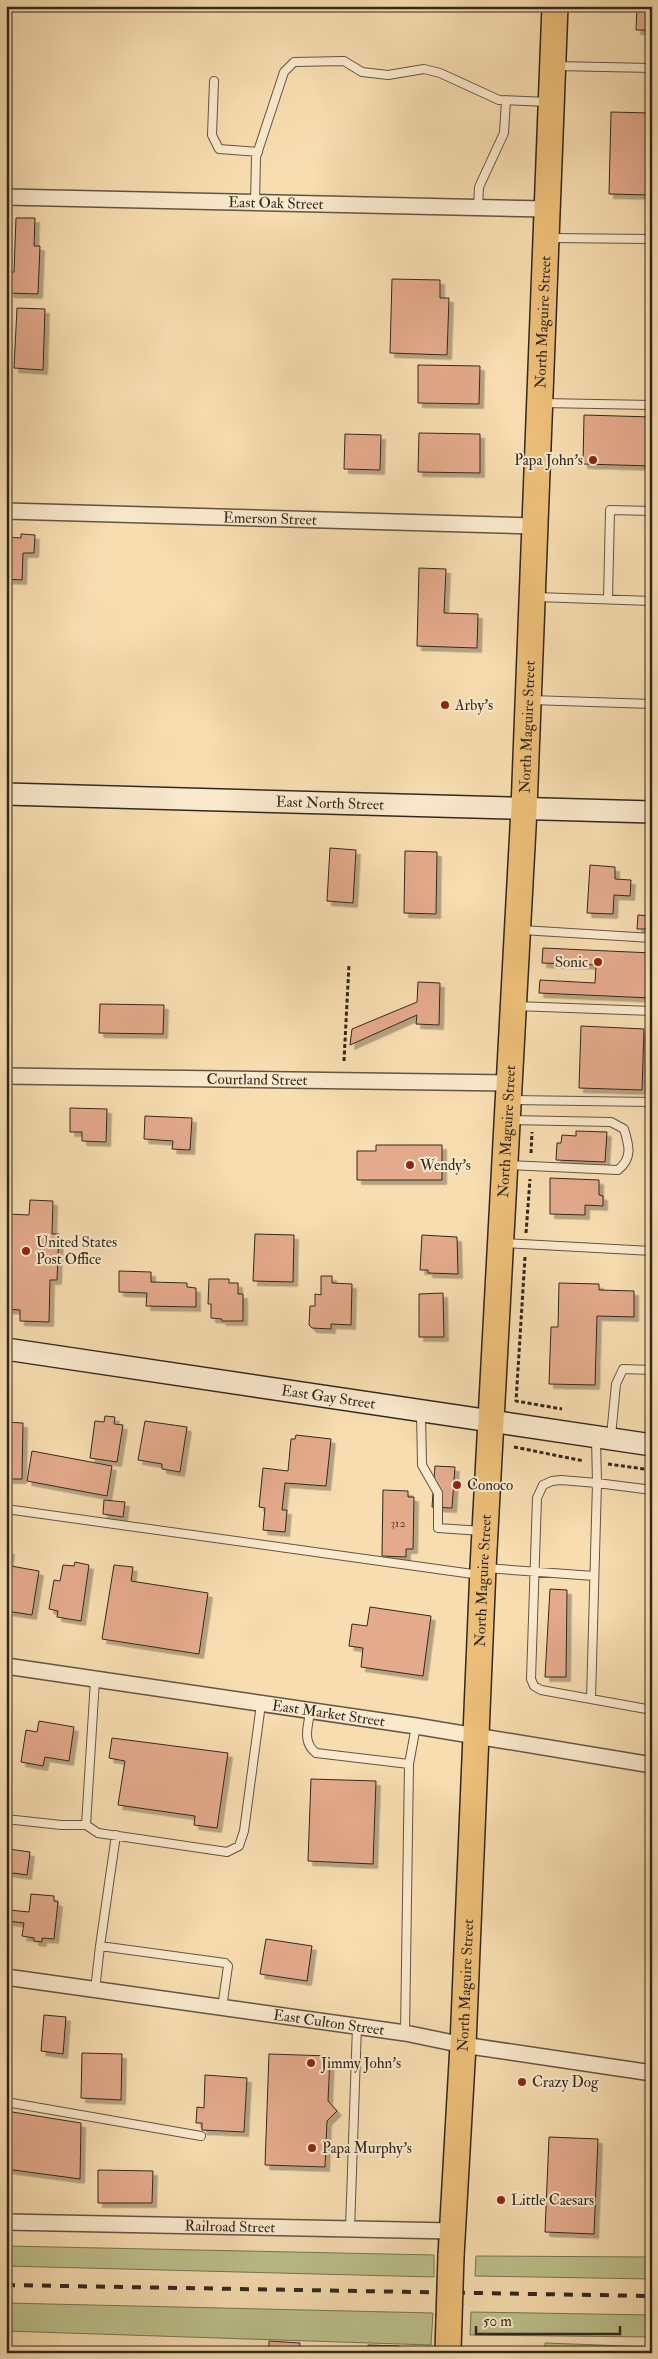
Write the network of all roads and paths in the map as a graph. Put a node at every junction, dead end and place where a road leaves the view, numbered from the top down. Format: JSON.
{"nodes":[{"id":1,"x":554,"y":6,"type":"edge"},
{"id":2,"x":552,"y":66,"type":"junction"},
{"id":3,"x":652,"y":68,"type":"edge"},
{"id":4,"x":214,"y":81,"type":"dead end"},
{"id":5,"x":506,"y":100,"type":"junction"},
{"id":6,"x":551,"y":102,"type":"junction"},
{"id":7,"x":258,"y":152,"type":"junction"},
{"id":8,"x":6,"y":197,"type":"edge"},
{"id":9,"x":255,"y":203,"type":"junction"},
{"id":10,"x":478,"y":207,"type":"junction"},
{"id":11,"x":546,"y":209,"type":"junction"},
{"id":12,"x":546,"y":238,"type":"junction"},
{"id":13,"x":652,"y":239,"type":"edge"},
{"id":14,"x":540,"y":403,"type":"junction"},
{"id":15,"x":652,"y":405,"type":"edge"},
{"id":16,"x":6,"y":511,"type":"edge"},
{"id":17,"x":652,"y":511,"type":"edge"},
{"id":18,"x":534,"y":526,"type":"junction"},
{"id":19,"x":532,"y":597,"type":"junction"},
{"id":20,"x":608,"y":599,"type":"junction"},
{"id":21,"x":652,"y":601,"type":"edge"},
{"id":22,"x":528,"y":700,"type":"junction"},
{"id":23,"x":652,"y":704,"type":"edge"},
{"id":24,"x":6,"y":794,"type":"edge"},
{"id":25,"x":524,"y":809,"type":"junction"},
{"id":26,"x":652,"y":812,"type":"edge"},
{"id":27,"x":518,"y":930,"type":"junction"},
{"id":28,"x":652,"y":938,"type":"edge"},
{"id":29,"x":349,"y":964,"type":"dead end"},
{"id":30,"x":513,"y":1006,"type":"junction"},
{"id":31,"x":652,"y":1011,"type":"edge"},
{"id":32,"x":344,"y":1061,"type":"dead end"},
{"id":33,"x":6,"y":1076,"type":"edge"},
{"id":34,"x":508,"y":1101,"type":"junction"},
{"id":35,"x":652,"y":1102,"type":"edge"},
{"id":36,"x":505,"y":1164,"type":"junction"},
{"id":37,"x":501,"y":1243,"type":"junction"},
{"id":38,"x":652,"y":1251,"type":"edge"},
{"id":39,"x":6,"y":1349,"type":"edge"},
{"id":40,"x":652,"y":1370,"type":"edge"},
{"id":41,"x":421,"y":1411,"type":"junction"},
{"id":42,"x":491,"y":1422,"type":"junction"},
{"id":43,"x":603,"y":1438,"type":"junction"},
{"id":44,"x":652,"y":1444,"type":"edge"},
{"id":45,"x":514,"y":1447,"type":"dead end"},
{"id":46,"x":596,"y":1463,"type":"junction"},
{"id":47,"x":652,"y":1470,"type":"edge"},
{"id":48,"x":597,"y":1483,"type":"junction"},
{"id":49,"x":652,"y":1490,"type":"edge"},
{"id":50,"x":6,"y":1509,"type":"edge"},
{"id":51,"x":485,"y":1532,"type":"junction"},
{"id":52,"x":483,"y":1572,"type":"junction"},
{"id":53,"x":534,"y":1572,"type":"junction"},
{"id":54,"x":594,"y":1576,"type":"junction"},
{"id":55,"x":6,"y":1666,"type":"edge"},
{"id":56,"x":95,"y":1680,"type":"junction"},
{"id":57,"x":591,"y":1699,"type":"junction"},
{"id":58,"x":261,"y":1704,"type":"junction"},
{"id":59,"x":652,"y":1710,"type":"edge"},
{"id":60,"x":310,"y":1712,"type":"junction"},
{"id":61,"x":416,"y":1726,"type":"junction"},
{"id":62,"x":476,"y":1736,"type":"junction"},
{"id":63,"x":409,"y":1764,"type":"junction"},
{"id":64,"x":652,"y":1765,"type":"edge"},
{"id":65,"x":6,"y":1819,"type":"edge"},
{"id":66,"x":86,"y":1825,"type":"junction"},
{"id":67,"x":116,"y":1836,"type":"junction"},
{"id":68,"x":100,"y":1946,"type":"junction"},
{"id":69,"x":6,"y":1977,"type":"edge"},
{"id":70,"x":95,"y":1990,"type":"junction"},
{"id":71,"x":222,"y":2008,"type":"junction"},
{"id":72,"x":357,"y":2026,"type":"junction"},
{"id":73,"x":405,"y":2033,"type":"junction"},
{"id":74,"x":463,"y":2045,"type":"junction"},
{"id":75,"x":652,"y":2073,"type":"edge"},
{"id":76,"x":6,"y":2102,"type":"edge"},
{"id":77,"x":201,"y":2136,"type":"dead end"},
{"id":78,"x":6,"y":2222,"type":"edge"},
{"id":79,"x":350,"y":2229,"type":"junction"},
{"id":80,"x":452,"y":2231,"type":"junction"},
{"id":81,"x":448,"y":2351,"type":"edge"}],
"edges":[{"from":1,"to":2,"type":"main road","name":"North Maguire Street"},
{"from":2,"to":3,"type":"lane"},
{"from":2,"to":6,"type":"main road","name":"North Maguire Street"},
{"from":4,"to":7,"type":"lane"},
{"from":5,"to":6,"type":"lane"},
{"from":5,"to":7,"type":"lane"},
{"from":5,"to":10,"type":"lane"},
{"from":6,"to":11,"type":"main road","name":"North Maguire Street"},
{"from":7,"to":9,"type":"lane"},
{"from":8,"to":9,"type":"street","name":"East Oak Street"},
{"from":9,"to":10,"type":"street","name":"East Oak Street"},
{"from":10,"to":11,"type":"street","name":"East Oak Street"},
{"from":11,"to":12,"type":"main road","name":"North Maguire Street"},
{"from":12,"to":13,"type":"lane"},
{"from":12,"to":14,"type":"main road","name":"North Maguire Street"},
{"from":14,"to":15,"type":"lane"},
{"from":14,"to":18,"type":"main road","name":"North Maguire Street"},
{"from":16,"to":18,"type":"street","name":"Emerson Street"},
{"from":17,"to":20,"type":"lane"},
{"from":18,"to":19,"type":"main road","name":"North Maguire Street"},
{"from":19,"to":20,"type":"lane"},
{"from":19,"to":22,"type":"main road","name":"North Maguire Street"},
{"from":20,"to":21,"type":"lane"},
{"from":22,"to":23,"type":"lane"},
{"from":22,"to":25,"type":"main road","name":"North Maguire Street"},
{"from":24,"to":25,"type":"street","name":"East North Street"},
{"from":25,"to":26,"type":"street","name":"East North Street"},
{"from":25,"to":27,"type":"main road","name":"North Maguire Street"},
{"from":27,"to":28,"type":"lane"},
{"from":27,"to":30,"type":"main road","name":"North Maguire Street"},
{"from":29,"to":32,"type":"path"},
{"from":30,"to":31,"type":"lane"},
{"from":30,"to":34,"type":"main road","name":"North Maguire Street"},
{"from":33,"to":34,"type":"street","name":"Courtland Street"},
{"from":34,"to":35,"type":"lane"},
{"from":34,"to":36,"type":"main road","name":"North Maguire Street"},
{"from":34,"to":36,"type":"lane"},
{"from":36,"to":37,"type":"main road","name":"North Maguire Street"},
{"from":37,"to":38,"type":"lane"},
{"from":37,"to":42,"type":"main road","name":"North Maguire Street"},
{"from":39,"to":41,"type":"street","name":"East Gay Street"},
{"from":40,"to":43,"type":"lane"},
{"from":41,"to":42,"type":"street","name":"East Gay Street"},
{"from":41,"to":51,"type":"lane"},
{"from":42,"to":43,"type":"street","name":"East Gay Street"},
{"from":42,"to":51,"type":"main road","name":"North Maguire Street"},
{"from":43,"to":44,"type":"street","name":"East Gay Street"},
{"from":43,"to":46,"type":"lane"},
{"from":45,"to":46,"type":"path"},
{"from":46,"to":47,"type":"path"},
{"from":46,"to":48,"type":"lane"},
{"from":48,"to":49,"type":"lane"},
{"from":48,"to":53,"type":"lane"},
{"from":48,"to":54,"type":"lane"},
{"from":50,"to":52,"type":"lane"},
{"from":51,"to":52,"type":"main road","name":"North Maguire Street"},
{"from":52,"to":53,"type":"lane"},
{"from":52,"to":62,"type":"main road","name":"North Maguire Street"},
{"from":53,"to":54,"type":"lane"},
{"from":53,"to":57,"type":"lane"},
{"from":54,"to":57,"type":"lane"},
{"from":55,"to":56,"type":"street","name":"East Market Street"},
{"from":56,"to":58,"type":"street","name":"East Market Street"},
{"from":56,"to":66,"type":"lane"},
{"from":57,"to":59,"type":"lane"},
{"from":58,"to":60,"type":"street","name":"East Market Street"},
{"from":58,"to":67,"type":"lane"},
{"from":60,"to":61,"type":"street","name":"East Market Street"},
{"from":60,"to":63,"type":"lane"},
{"from":61,"to":62,"type":"street","name":"East Market Street"},
{"from":61,"to":63,"type":"lane"},
{"from":62,"to":64,"type":"street","name":"East Market Street"},
{"from":62,"to":74,"type":"main road","name":"North Maguire Street"},
{"from":63,"to":73,"type":"lane"},
{"from":65,"to":66,"type":"lane"},
{"from":66,"to":67,"type":"lane"},
{"from":67,"to":68,"type":"lane"},
{"from":68,"to":70,"type":"lane"},
{"from":68,"to":71,"type":"lane"},
{"from":69,"to":70,"type":"street","name":"East Culton Street"},
{"from":70,"to":71,"type":"street","name":"East Culton Street"},
{"from":71,"to":72,"type":"street","name":"East Culton Street"},
{"from":72,"to":73,"type":"street","name":"East Culton Street"},
{"from":72,"to":79,"type":"lane"},
{"from":73,"to":74,"type":"street","name":"East Culton Street"},
{"from":74,"to":75,"type":"street","name":"East Culton Street"},
{"from":74,"to":80,"type":"main road","name":"North Maguire Street"},
{"from":76,"to":77,"type":"lane"},
{"from":78,"to":79,"type":"street","name":"Railroad Street"},
{"from":79,"to":80,"type":"street","name":"Railroad Street"},
{"from":80,"to":81,"type":"main road","name":"North Maguire Street","bridge":true}]}
